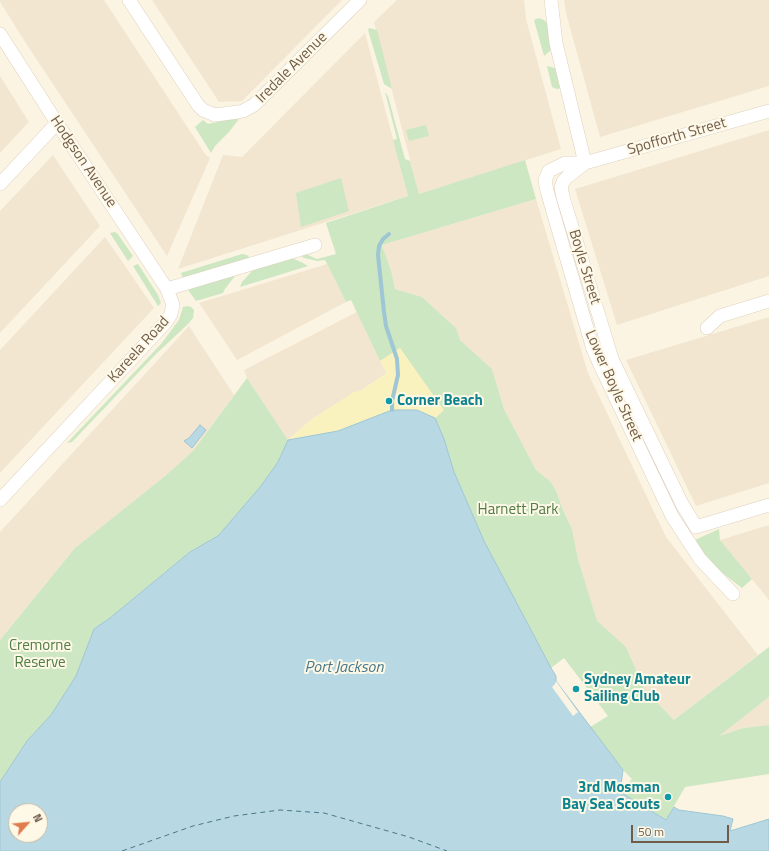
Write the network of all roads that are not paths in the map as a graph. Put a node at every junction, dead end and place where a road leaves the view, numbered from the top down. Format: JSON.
{"nodes":[{"id":1,"x":129,"y":0,"type":"edge"},
{"id":2,"x":360,"y":0,"type":"edge"},
{"id":3,"x":551,"y":0,"type":"edge"},
{"id":4,"x":0,"y":34,"type":"edge"},
{"id":5,"x":769,"y":112,"type":"edge"},
{"id":6,"x":57,"y":122,"type":"junction"},
{"id":7,"x":585,"y":163,"type":"junction"},
{"id":8,"x":0,"y":184,"type":"edge"},
{"id":9,"x":315,"y":245,"type":"dead end"},
{"id":10,"x":167,"y":289,"type":"junction"},
{"id":11,"x":769,"y":301,"type":"edge"},
{"id":12,"x":707,"y":328,"type":"dead end"},
{"id":13,"x":0,"y":500,"type":"edge"},
{"id":14,"x":769,"y":505,"type":"edge"},
{"id":15,"x":733,"y":594,"type":"dead end"}],
"edges":[{"from":1,"to":2,"type":"street","name":"Iredale Avenue"},
{"from":3,"to":7,"type":"street"},
{"from":4,"to":6,"type":"street","name":"Hodgson Avenue"},
{"from":5,"to":7,"type":"street","name":"Spofforth Street"},
{"from":6,"to":8,"type":"street"},
{"from":6,"to":10,"type":"street","name":"Hodgson Avenue"},
{"from":7,"to":14,"type":"street","name":"Boyle Street"},
{"from":7,"to":15,"type":"street","name":"Lower Boyle Street"},
{"from":9,"to":10,"type":"street"},
{"from":10,"to":13,"type":"street","name":"Kareela Road"},
{"from":11,"to":12,"type":"street"}]}
